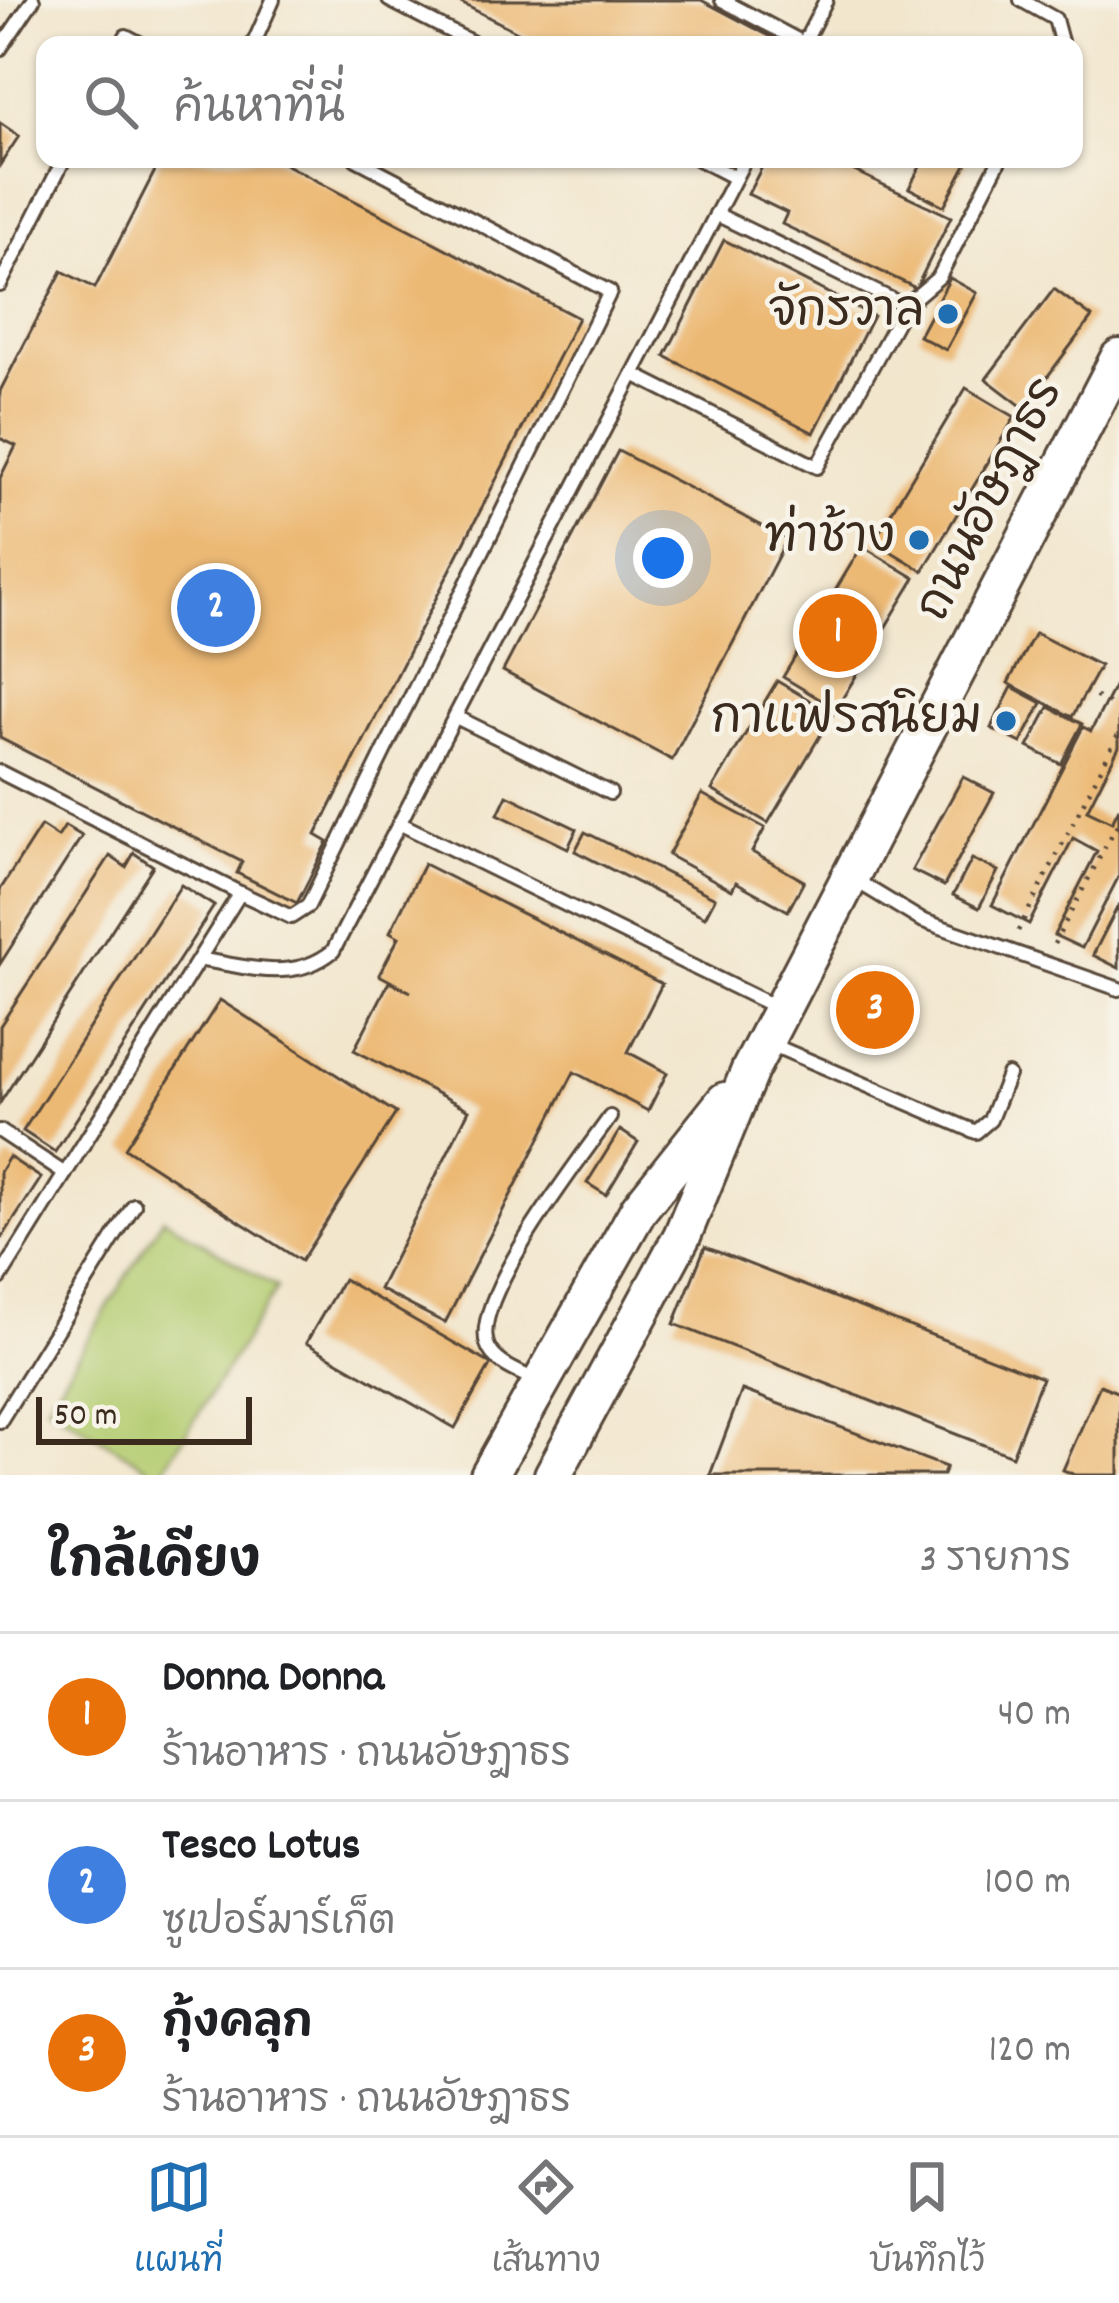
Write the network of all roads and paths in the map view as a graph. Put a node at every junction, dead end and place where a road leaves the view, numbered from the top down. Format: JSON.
{"nodes":[{"id":1,"x":33,"y":0,"type":"edge"},
{"id":2,"x":273,"y":0,"type":"edge"},
{"id":3,"x":389,"y":0,"type":"edge"},
{"id":4,"x":722,"y":0,"type":"edge"},
{"id":5,"x":826,"y":0,"type":"edge"},
{"id":6,"x":1021,"y":0,"type":"edge"},
{"id":7,"x":257,"y":36,"type":"edge"},
{"id":8,"x":459,"y":36,"type":"edge"},
{"id":9,"x":790,"y":36,"type":"edge"},
{"id":10,"x":809,"y":36,"type":"edge"},
{"id":11,"x":1060,"y":36,"type":"edge"},
{"id":12,"x":0,"y":49,"type":"edge"},
{"id":13,"x":59,"y":168,"type":"edge"},
{"id":14,"x":373,"y":168,"type":"edge"},
{"id":15,"x":716,"y":168,"type":"edge"},
{"id":16,"x":740,"y":168,"type":"edge"},
{"id":17,"x":995,"y":168,"type":"edge"},
{"id":18,"x":735,"y":178,"type":"junction"},
{"id":19,"x":716,"y":214,"type":"junction"},
{"id":20,"x":0,"y":285,"type":"edge"},
{"id":21,"x":905,"y":306,"type":"junction"},
{"id":22,"x":1116,"y":373,"type":"edge"},
{"id":23,"x":633,"y":374,"type":"junction"},
{"id":24,"x":1085,"y":692,"type":"dead end"},
{"id":25,"x":1119,"y":709,"type":"edge"},
{"id":26,"x":456,"y":717,"type":"junction"},
{"id":27,"x":1119,"y":733,"type":"edge"},
{"id":28,"x":0,"y":772,"type":"edge"},
{"id":29,"x":610,"y":794,"type":"dead end"},
{"id":30,"x":1119,"y":821,"type":"edge"},
{"id":31,"x":401,"y":824,"type":"junction"},
{"id":32,"x":849,"y":877,"type":"junction"},
{"id":33,"x":241,"y":893,"type":"junction"},
{"id":34,"x":1008,"y":951,"type":"junction"},
{"id":35,"x":203,"y":960,"type":"junction"},
{"id":36,"x":1044,"y":963,"type":"junction"},
{"id":37,"x":1119,"y":989,"type":"edge"},
{"id":38,"x":765,"y":1041,"type":"junction"},
{"id":39,"x":1008,"y":1075,"type":"dead end"},
{"id":40,"x":610,"y":1117,"type":"dead end"},
{"id":41,"x":0,"y":1131,"type":"edge"},
{"id":42,"x":65,"y":1174,"type":"junction"},
{"id":43,"x":134,"y":1205,"type":"dead end"},
{"id":44,"x":0,"y":1278,"type":"edge"},
{"id":45,"x":541,"y":1383,"type":"junction"},
{"id":46,"x":590,"y":1408,"type":"junction"},
{"id":47,"x":0,"y":1420,"type":"edge"},
{"id":48,"x":488,"y":1475,"type":"edge"},
{"id":49,"x":553,"y":1475,"type":"edge"}],
"edges":[{"from":1,"to":12,"type":"lane"},
{"from":2,"to":7,"type":"lane"},
{"from":3,"to":8,"type":"lane"},
{"from":4,"to":9,"type":"lane"},
{"from":5,"to":10,"type":"lane"},
{"from":6,"to":11,"type":"lane"},
{"from":13,"to":20,"type":"lane"},
{"from":14,"to":33,"type":"lane"},
{"from":15,"to":18,"type":"lane"},
{"from":16,"to":18,"type":"lane"},
{"from":17,"to":21,"type":"lane"},
{"from":18,"to":19,"type":"lane"},
{"from":19,"to":21,"type":"lane"},
{"from":19,"to":23,"type":"lane"},
{"from":21,"to":23,"type":"lane"},
{"from":22,"to":32,"type":"street","name":"ถนนอัษฎาธร"},
{"from":23,"to":26,"type":"lane"},
{"from":24,"to":25,"type":"path"},
{"from":26,"to":29,"type":"lane"},
{"from":26,"to":31,"type":"lane"},
{"from":27,"to":34,"type":"path"},
{"from":28,"to":33,"type":"lane"},
{"from":30,"to":36,"type":"path"},
{"from":31,"to":35,"type":"lane"},
{"from":31,"to":38,"type":"lane"},
{"from":32,"to":34,"type":"lane"},
{"from":32,"to":38,"type":"street","name":"ถนนอัษฎาธร"},
{"from":33,"to":35,"type":"lane"},
{"from":34,"to":36,"type":"lane"},
{"from":35,"to":42,"type":"lane"},
{"from":36,"to":37,"type":"lane"},
{"from":38,"to":39,"type":"lane"},
{"from":38,"to":45,"type":"street","name":"ถนนอัษฎาธร"},
{"from":38,"to":46,"type":"street","name":"ถนนอัษฎาธร"},
{"from":40,"to":45,"type":"lane"},
{"from":41,"to":42,"type":"lane"},
{"from":42,"to":44,"type":"lane"},
{"from":43,"to":47,"type":"lane"},
{"from":45,"to":46,"type":"street"},
{"from":45,"to":48,"type":"street","name":"ถนนอัษฎาธร"},
{"from":46,"to":49,"type":"street","name":"ถนนอัษฎาธร"}]}
